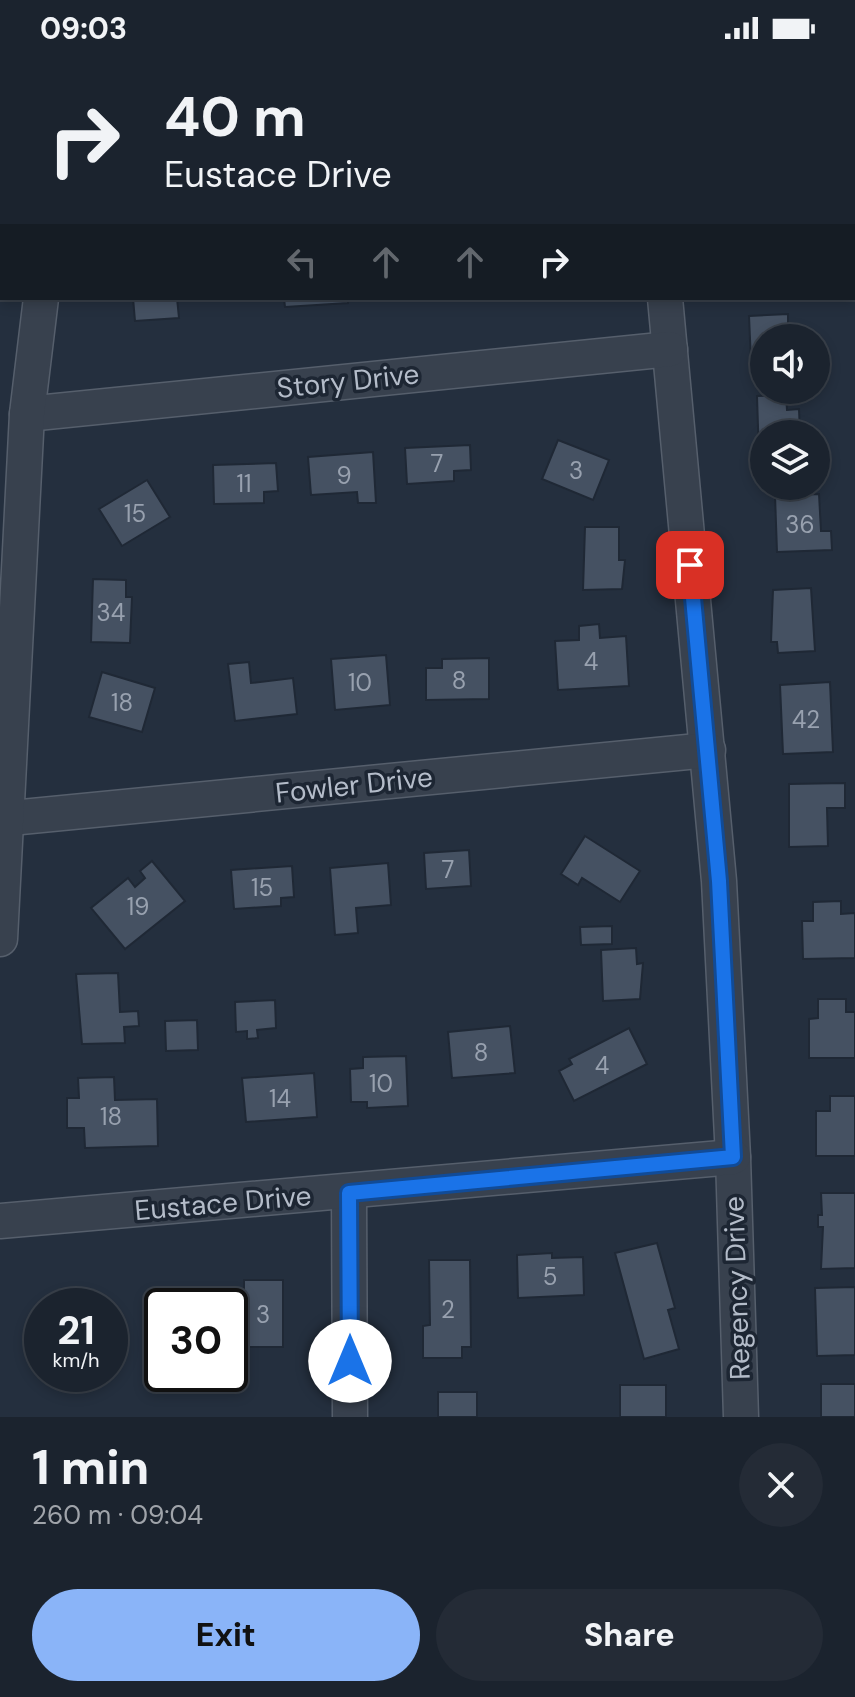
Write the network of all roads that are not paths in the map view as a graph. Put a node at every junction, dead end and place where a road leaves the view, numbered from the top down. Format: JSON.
{"nodes":[{"id":1,"x":41,"y":300,"type":"edge"},
{"id":2,"x":665,"y":300,"type":"edge"},
{"id":3,"x":670,"y":349,"type":"junction"},
{"id":4,"x":27,"y":414,"type":"junction"},
{"id":5,"x":708,"y":750,"type":"junction"},
{"id":6,"x":4,"y":819,"type":"edge"},
{"id":7,"x":0,"y":939,"type":"edge"},
{"id":8,"x":733,"y":1157,"type":"junction"},
{"id":9,"x":349,"y":1193,"type":"junction"},
{"id":10,"x":0,"y":1221,"type":"edge"},
{"id":11,"x":350,"y":1417,"type":"edge"},
{"id":12,"x":741,"y":1417,"type":"edge"}],
"edges":[{"from":1,"to":4,"type":"street"},
{"from":2,"to":3,"type":"street","name":"Regency Drive"},
{"from":3,"to":4,"type":"street","name":"Story Drive"},
{"from":3,"to":5,"type":"street","name":"Regency Drive"},
{"from":4,"to":6,"type":"street"},
{"from":5,"to":6,"type":"street","name":"Fowler Drive"},
{"from":5,"to":8,"type":"street","name":"Regency Drive"},
{"from":6,"to":7,"type":"street"},
{"from":8,"to":9,"type":"street","name":"Eustace Drive"},
{"from":8,"to":12,"type":"street","name":"Regency Drive"},
{"from":9,"to":10,"type":"street","name":"Eustace Drive"},
{"from":9,"to":11,"type":"street"}]}
